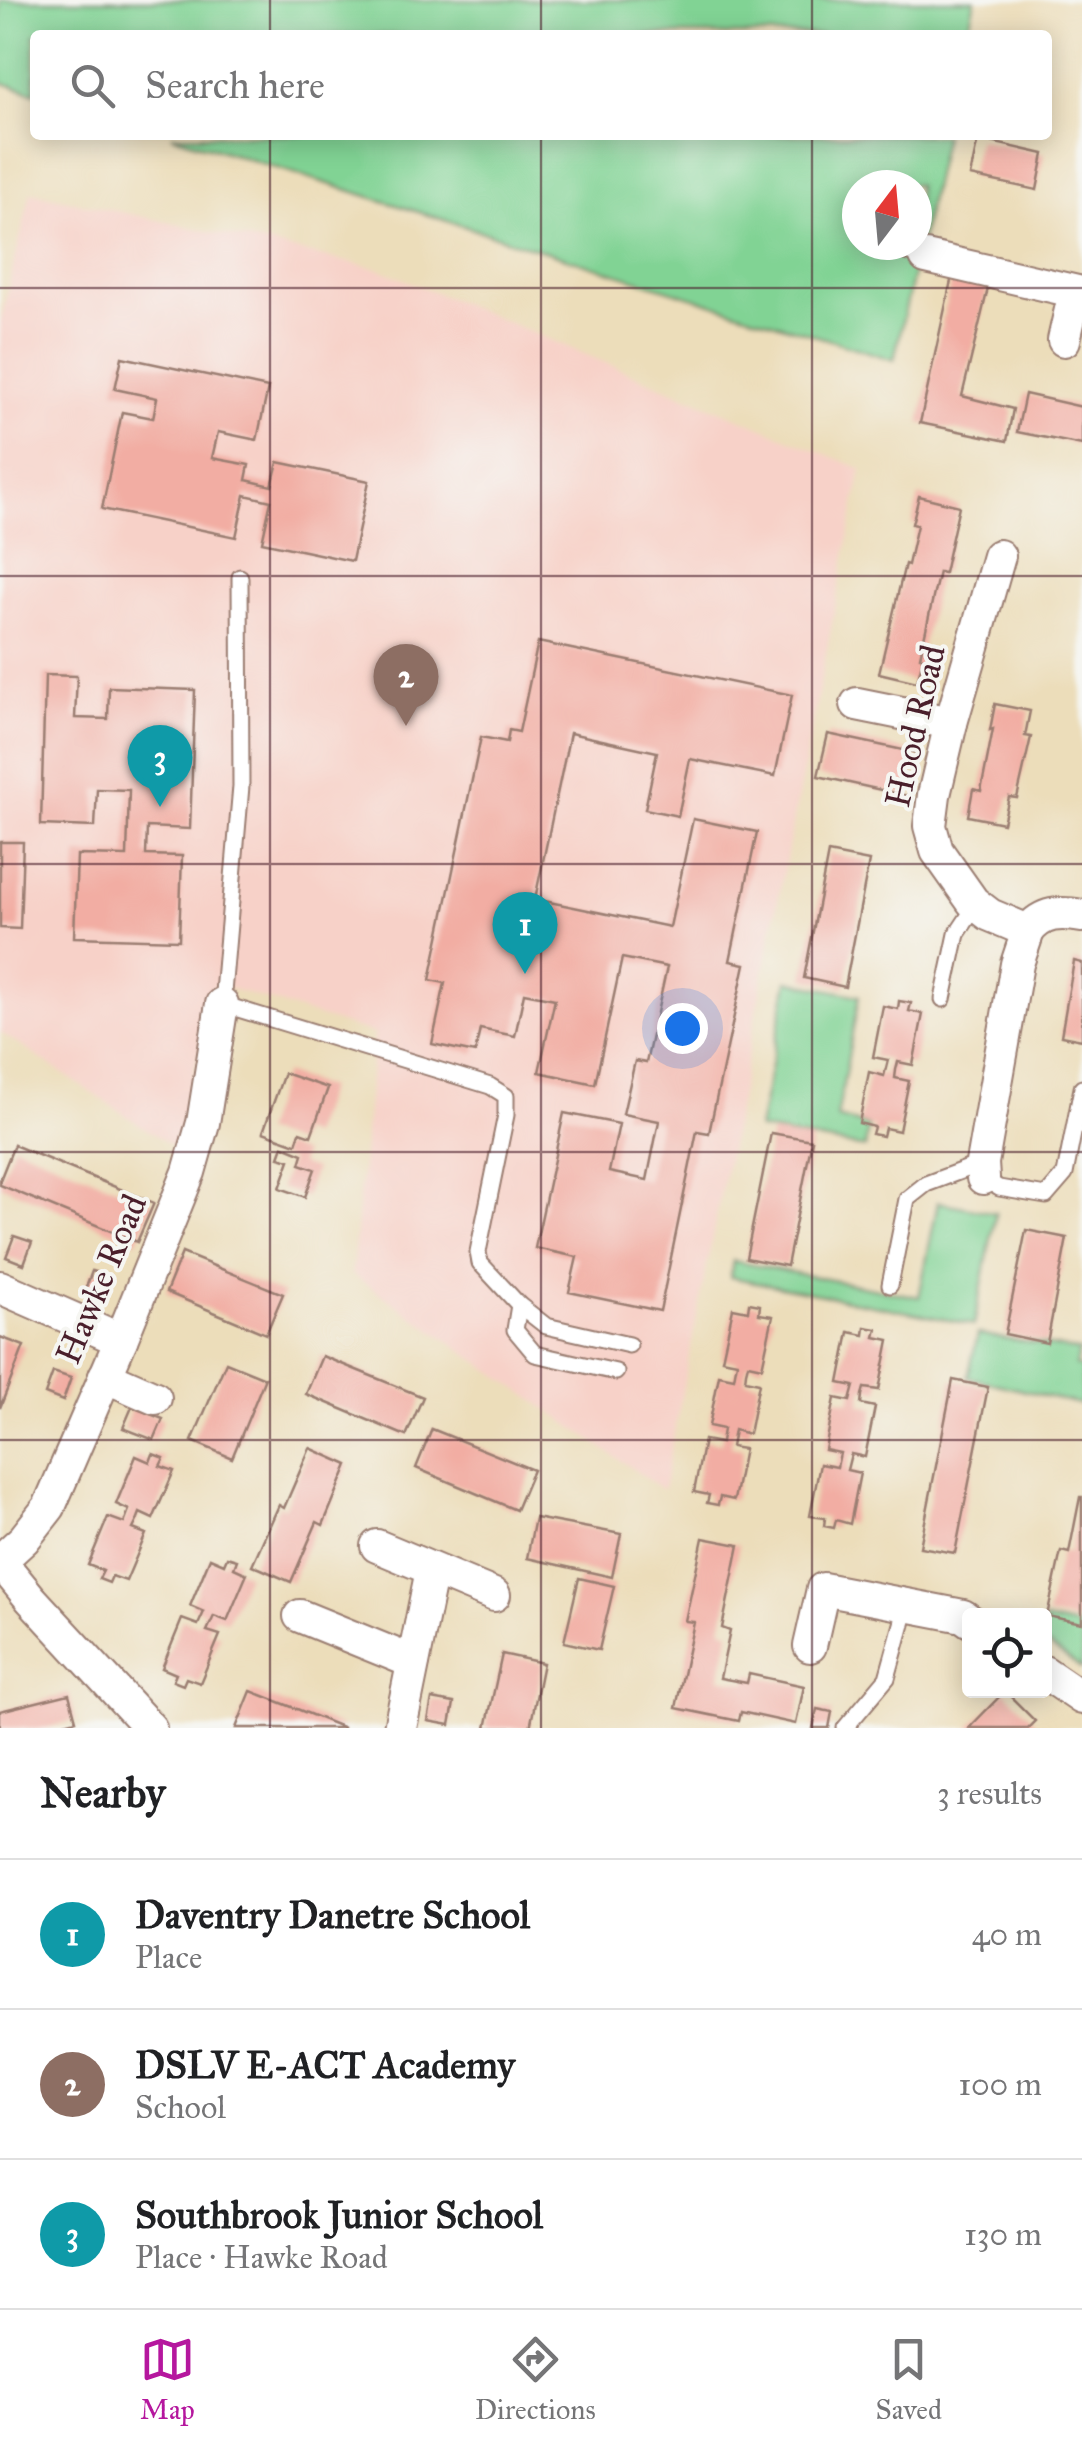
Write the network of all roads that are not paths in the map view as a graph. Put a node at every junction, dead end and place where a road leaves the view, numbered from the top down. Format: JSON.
{"nodes":[{"id":1,"x":932,"y":258,"type":"edge"},
{"id":2,"x":1079,"y":292,"type":"edge"},
{"id":3,"x":1064,"y":340,"type":"dead end"},
{"id":4,"x":999,"y":556,"type":"dead end"},
{"id":5,"x":240,"y":577,"type":"dead end"},
{"id":6,"x":857,"y":704,"type":"dead end"},
{"id":7,"x":951,"y":722,"type":"junction"},
{"id":8,"x":977,"y":904,"type":"junction"},
{"id":9,"x":1082,"y":916,"type":"edge"},
{"id":10,"x":1028,"y":931,"type":"junction"},
{"id":11,"x":942,"y":999,"type":"dead end"},
{"id":12,"x":222,"y":1004,"type":"junction"},
{"id":13,"x":1082,"y":1088,"type":"edge"},
{"id":14,"x":982,"y":1170,"type":"junction"},
{"id":15,"x":890,"y":1284,"type":"dead end"},
{"id":16,"x":0,"y":1287,"type":"edge"},
{"id":17,"x":519,"y":1305,"type":"junction"},
{"id":18,"x":121,"y":1340,"type":"junction"},
{"id":19,"x":630,"y":1345,"type":"dead end"},
{"id":20,"x":616,"y":1372,"type":"dead end"},
{"id":21,"x":105,"y":1376,"type":"junction"},
{"id":22,"x":155,"y":1398,"type":"dead end"},
{"id":23,"x":377,"y":1546,"type":"dead end"},
{"id":24,"x":0,"y":1561,"type":"edge"},
{"id":25,"x":432,"y":1570,"type":"junction"},
{"id":26,"x":494,"y":1595,"type":"dead end"},
{"id":27,"x":907,"y":1606,"type":"junction"},
{"id":28,"x":300,"y":1616,"type":"dead end"},
{"id":29,"x":962,"y":1616,"type":"edge"},
{"id":30,"x":810,"y":1646,"type":"dead end"},
{"id":31,"x":413,"y":1662,"type":"junction"},
{"id":32,"x":1052,"y":1677,"type":"edge"},
{"id":33,"x":1082,"y":1698,"type":"edge"},
{"id":34,"x":150,"y":1728,"type":"edge"},
{"id":35,"x":400,"y":1728,"type":"edge"},
{"id":36,"x":845,"y":1728,"type":"edge"}],
"edges":[{"from":1,"to":2,"type":"street"},
{"from":2,"to":3,"type":"street"},
{"from":4,"to":7,"type":"street","name":"Hood Road"},
{"from":5,"to":12,"type":"lane"},
{"from":6,"to":7,"type":"street"},
{"from":7,"to":8,"type":"street","name":"Hood Road"},
{"from":8,"to":10,"type":"street","name":"Hood Road"},
{"from":8,"to":11,"type":"lane"},
{"from":9,"to":10,"type":"street"},
{"from":10,"to":14,"type":"street"},
{"from":12,"to":17,"type":"lane"},
{"from":12,"to":18,"type":"street","name":"Hawke Road"},
{"from":13,"to":14,"type":"lane"},
{"from":14,"to":15,"type":"lane"},
{"from":16,"to":18,"type":"street"},
{"from":17,"to":19,"type":"lane"},
{"from":17,"to":20,"type":"lane"},
{"from":18,"to":21,"type":"street","name":"Hawke Road"},
{"from":21,"to":22,"type":"street"},
{"from":21,"to":24,"type":"street","name":"Hawke Road"},
{"from":23,"to":25,"type":"street"},
{"from":24,"to":34,"type":"street"},
{"from":25,"to":26,"type":"street"},
{"from":25,"to":31,"type":"street"},
{"from":27,"to":29,"type":"street"},
{"from":27,"to":30,"type":"street"},
{"from":27,"to":36,"type":"lane"},
{"from":28,"to":31,"type":"street"},
{"from":31,"to":35,"type":"street"},
{"from":32,"to":33,"type":"street"}]}
